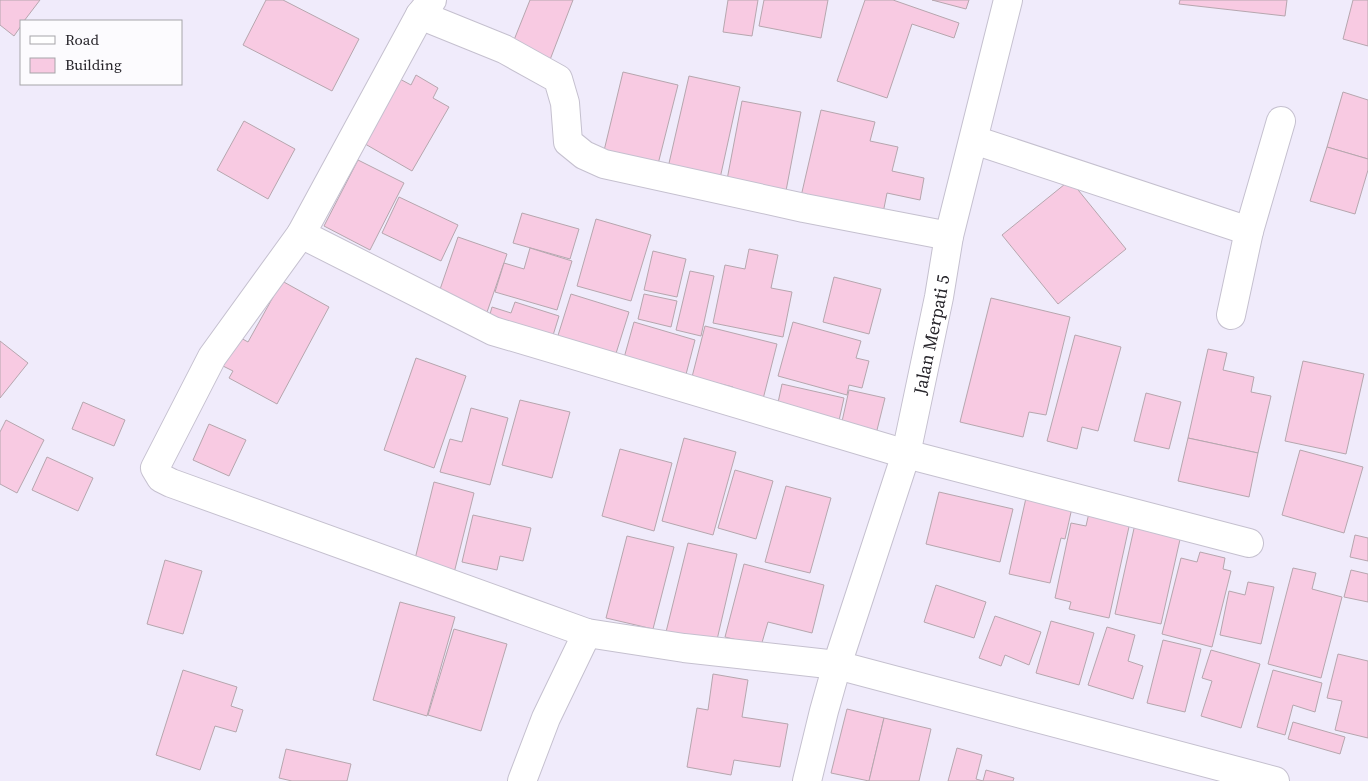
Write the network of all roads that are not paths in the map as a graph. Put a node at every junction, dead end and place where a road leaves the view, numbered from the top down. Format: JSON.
{"nodes":[{"id":1,"x":1008,"y":0,"type":"edge"},
{"id":2,"x":426,"y":8,"type":"edge"},
{"id":3,"x":1281,"y":121,"type":"dead end"},
{"id":4,"x":974,"y":140,"type":"junction"},
{"id":5,"x":1249,"y":231,"type":"junction"},
{"id":6,"x":301,"y":234,"type":"junction"},
{"id":7,"x":949,"y":236,"type":"junction"},
{"id":8,"x":1230,"y":315,"type":"dead end"},
{"id":9,"x":906,"y":454,"type":"junction"},
{"id":10,"x":1249,"y":543,"type":"dead end"},
{"id":11,"x":587,"y":633,"type":"junction"},
{"id":12,"x":837,"y":665,"type":"junction"},
{"id":13,"x":522,"y":781,"type":"edge"},
{"id":14,"x":807,"y":781,"type":"edge"},
{"id":15,"x":1275,"y":781,"type":"edge"}],
"edges":[{"from":1,"to":4,"type":"street","name":"Jalan Merpati 5"},
{"from":2,"to":6,"type":"street"},
{"from":2,"to":7,"type":"street"},
{"from":3,"to":5,"type":"street"},
{"from":4,"to":5,"type":"street"},
{"from":4,"to":7,"type":"street","name":"Jalan Merpati 5"},
{"from":5,"to":8,"type":"street"},
{"from":6,"to":9,"type":"street"},
{"from":6,"to":11,"type":"street"},
{"from":7,"to":9,"type":"street","name":"Jalan Merpati 5"},
{"from":9,"to":10,"type":"street"},
{"from":9,"to":12,"type":"street","name":"Jalan Merpati 5"},
{"from":11,"to":12,"type":"street"},
{"from":11,"to":13,"type":"street"},
{"from":12,"to":14,"type":"street","name":"Jalan Merpati 5"},
{"from":12,"to":15,"type":"street"}]}
